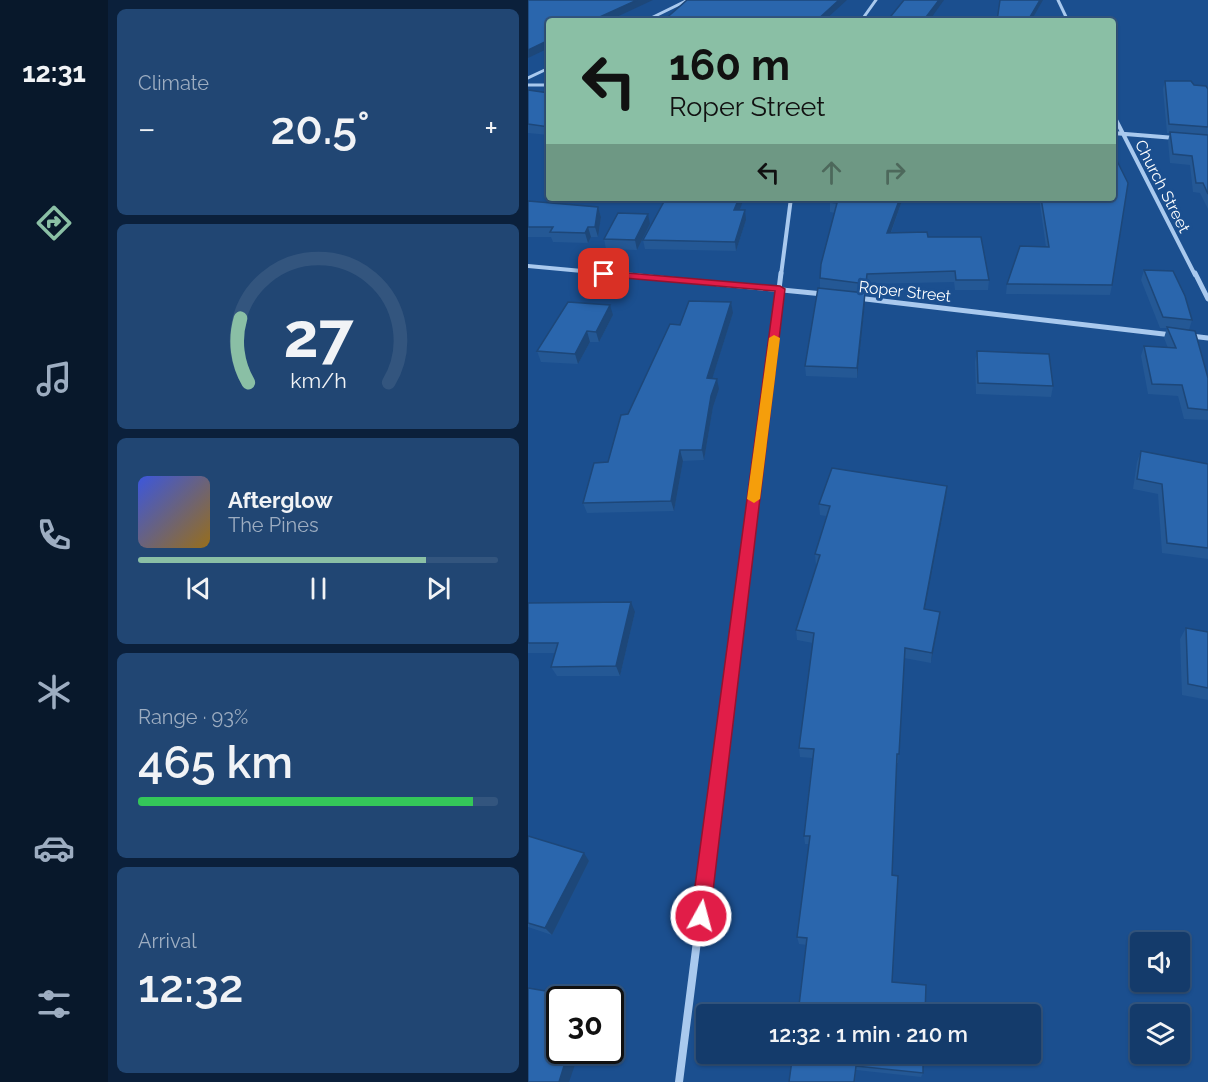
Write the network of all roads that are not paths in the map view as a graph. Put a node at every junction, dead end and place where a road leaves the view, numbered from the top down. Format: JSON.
{"nodes":[{"id":1,"x":688,"y":0,"type":"edge"},
{"id":2,"x":876,"y":0,"type":"edge"},
{"id":3,"x":1058,"y":0,"type":"edge"},
{"id":4,"x":651,"y":18,"type":"edge"},
{"id":5,"x":863,"y":18,"type":"edge"},
{"id":6,"x":1067,"y":18,"type":"edge"},
{"id":7,"x":546,"y":69,"type":"edge"},
{"id":8,"x":528,"y":78,"type":"edge"},
{"id":9,"x":528,"y":85,"type":"edge"},
{"id":10,"x":546,"y":86,"type":"edge"},
{"id":11,"x":1116,"y":121,"type":"edge"},
{"id":12,"x":1116,"y":133,"type":"edge"},
{"id":13,"x":1122,"y":133,"type":"junction"},
{"id":14,"x":1176,"y":138,"type":"edge"},
{"id":15,"x":791,"y":201,"type":"edge"},
{"id":16,"x":528,"y":266,"type":"edge"},
{"id":17,"x":780,"y":289,"type":"junction"},
{"id":18,"x":831,"y":295,"type":"edge"},
{"id":19,"x":855,"y":297,"type":"edge"},
{"id":20,"x":1208,"y":299,"type":"edge"},
{"id":21,"x":1177,"y":335,"type":"edge"},
{"id":22,"x":1188,"y":336,"type":"edge"},
{"id":23,"x":1208,"y":338,"type":"edge"},
{"id":24,"x":680,"y":1082,"type":"edge"}],
"edges":[{"from":1,"to":4,"type":"street"},
{"from":2,"to":5,"type":"street"},
{"from":3,"to":6,"type":"street"},
{"from":7,"to":8,"type":"street"},
{"from":9,"to":10,"type":"street"},
{"from":11,"to":13,"type":"street","name":"Church Street"},
{"from":12,"to":13,"type":"street"},
{"from":13,"to":14,"type":"street"},
{"from":13,"to":20,"type":"street","name":"Church Street"},
{"from":15,"to":17,"type":"street"},
{"from":16,"to":17,"type":"street","name":"Roper Street"},
{"from":17,"to":18,"type":"street","name":"Roper Street"},
{"from":17,"to":24,"type":"street"},
{"from":19,"to":21,"type":"street","name":"Roper Street"},
{"from":22,"to":23,"type":"street"}]}
